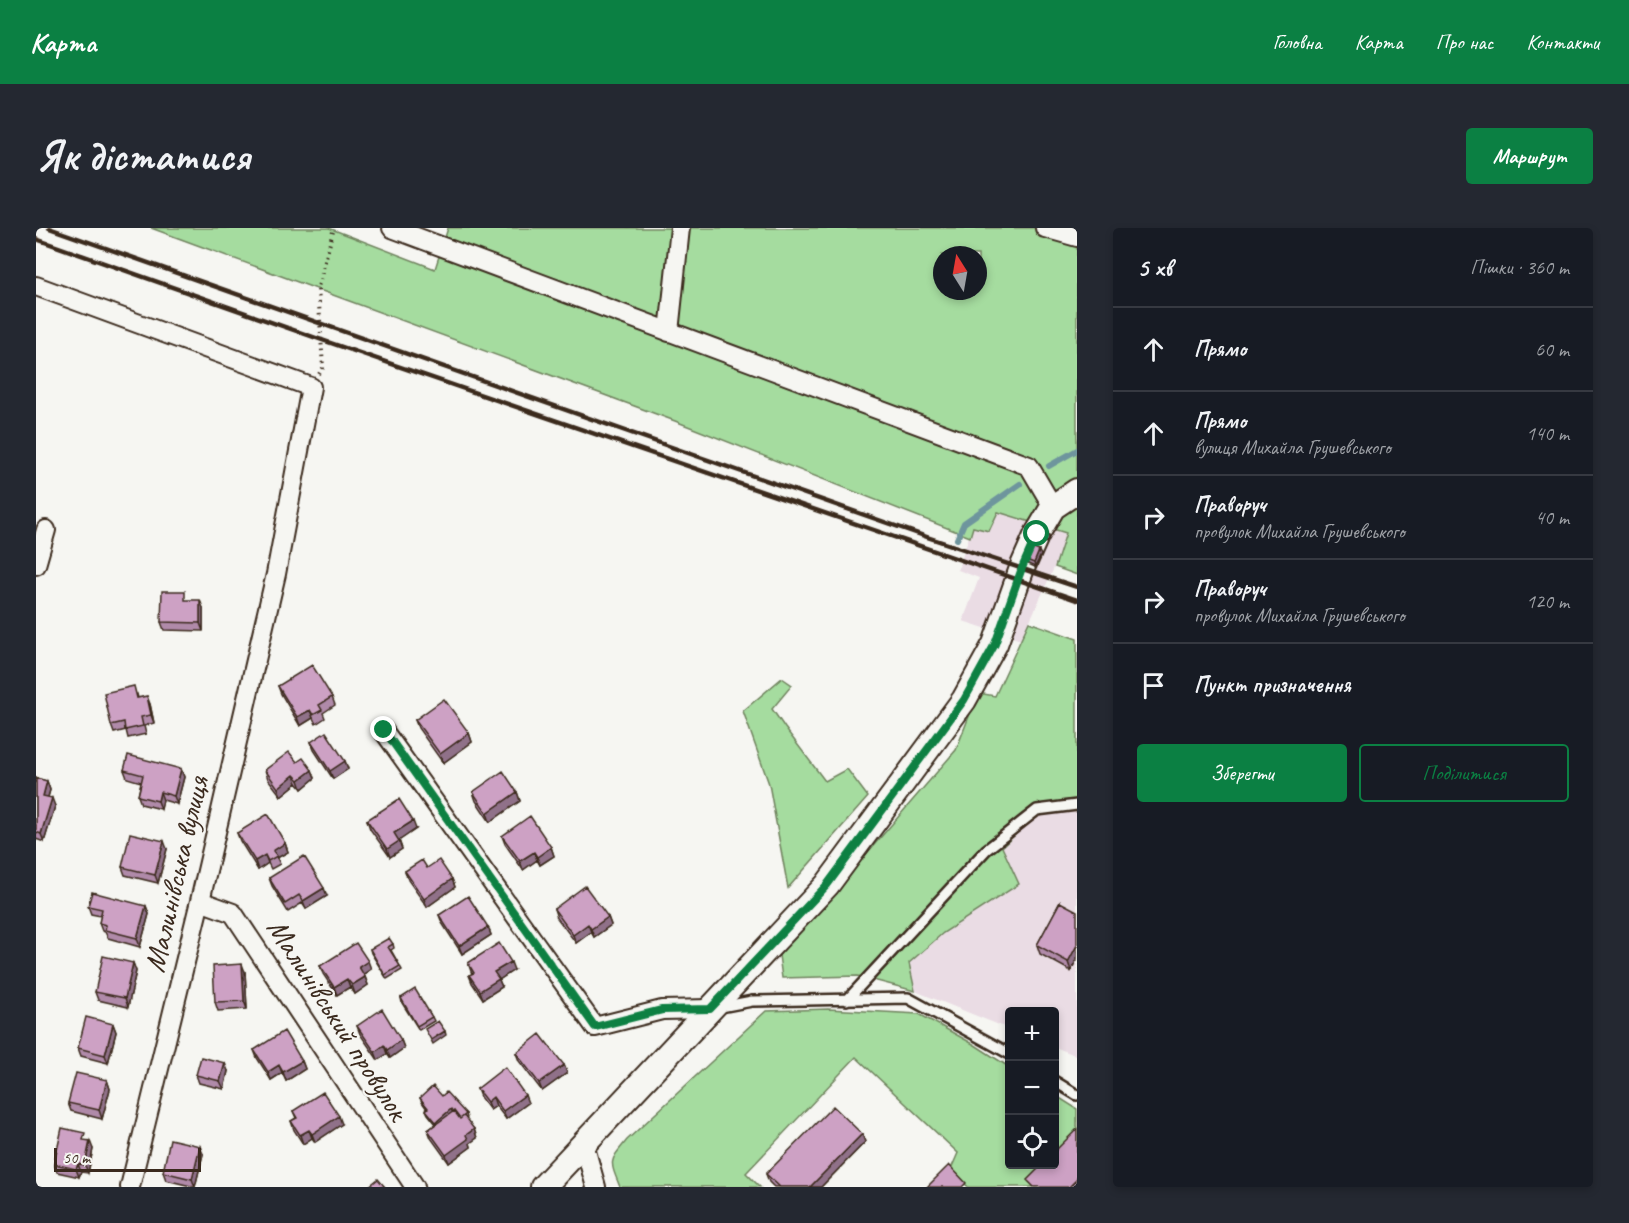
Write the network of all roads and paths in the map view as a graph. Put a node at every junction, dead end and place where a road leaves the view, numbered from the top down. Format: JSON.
{"nodes":[{"id":1,"x":334,"y":228,"type":"edge"},
{"id":2,"x":392,"y":228,"type":"edge"},
{"id":3,"x":680,"y":228,"type":"edge"},
{"id":4,"x":1045,"y":228,"type":"edge"},
{"id":5,"x":1077,"y":237,"type":"edge"},
{"id":6,"x":36,"y":286,"type":"edge"},
{"id":7,"x":669,"y":332,"type":"junction"},
{"id":8,"x":311,"y":387,"type":"junction"},
{"id":9,"x":1077,"y":491,"type":"edge"},
{"id":10,"x":1053,"y":507,"type":"junction"},
{"id":11,"x":46,"y":530,"type":"dead end"},
{"id":12,"x":36,"y":565,"type":"edge"},
{"id":13,"x":384,"y":730,"type":"dead end"},
{"id":14,"x":1077,"y":805,"type":"edge"},
{"id":15,"x":200,"y":901,"type":"junction"},
{"id":16,"x":847,"y":1000,"type":"junction"},
{"id":17,"x":710,"y":1009,"type":"junction"},
{"id":18,"x":1005,"y":1051,"type":"edge"},
{"id":19,"x":1059,"y":1084,"type":"edge"},
{"id":20,"x":1077,"y":1095,"type":"edge"},
{"id":21,"x":584,"y":1144,"type":"junction"},
{"id":22,"x":130,"y":1187,"type":"edge"},
{"id":23,"x":415,"y":1187,"type":"edge"},
{"id":24,"x":543,"y":1187,"type":"edge"},
{"id":25,"x":596,"y":1187,"type":"edge"}],
"edges":[{"from":1,"to":8,"type":"path"},
{"from":2,"to":7,"type":"street"},
{"from":3,"to":7,"type":"street"},
{"from":4,"to":5,"type":"street"},
{"from":6,"to":8,"type":"street"},
{"from":7,"to":10,"type":"street"},
{"from":8,"to":15,"type":"street","name":"Малинівська вулиця"},
{"from":9,"to":10,"type":"street"},
{"from":10,"to":17,"type":"street"},
{"from":11,"to":12,"type":"street"},
{"from":13,"to":17,"type":"street"},
{"from":14,"to":16,"type":"lane"},
{"from":15,"to":22,"type":"street","name":"Малинівська вулиця"},
{"from":15,"to":23,"type":"street","name":"Малинівський провулок"},
{"from":16,"to":17,"type":"lane"},
{"from":16,"to":18,"type":"lane"},
{"from":17,"to":21,"type":"street"},
{"from":19,"to":20,"type":"lane"},
{"from":21,"to":24,"type":"street"},
{"from":21,"to":25,"type":"street"}]}
